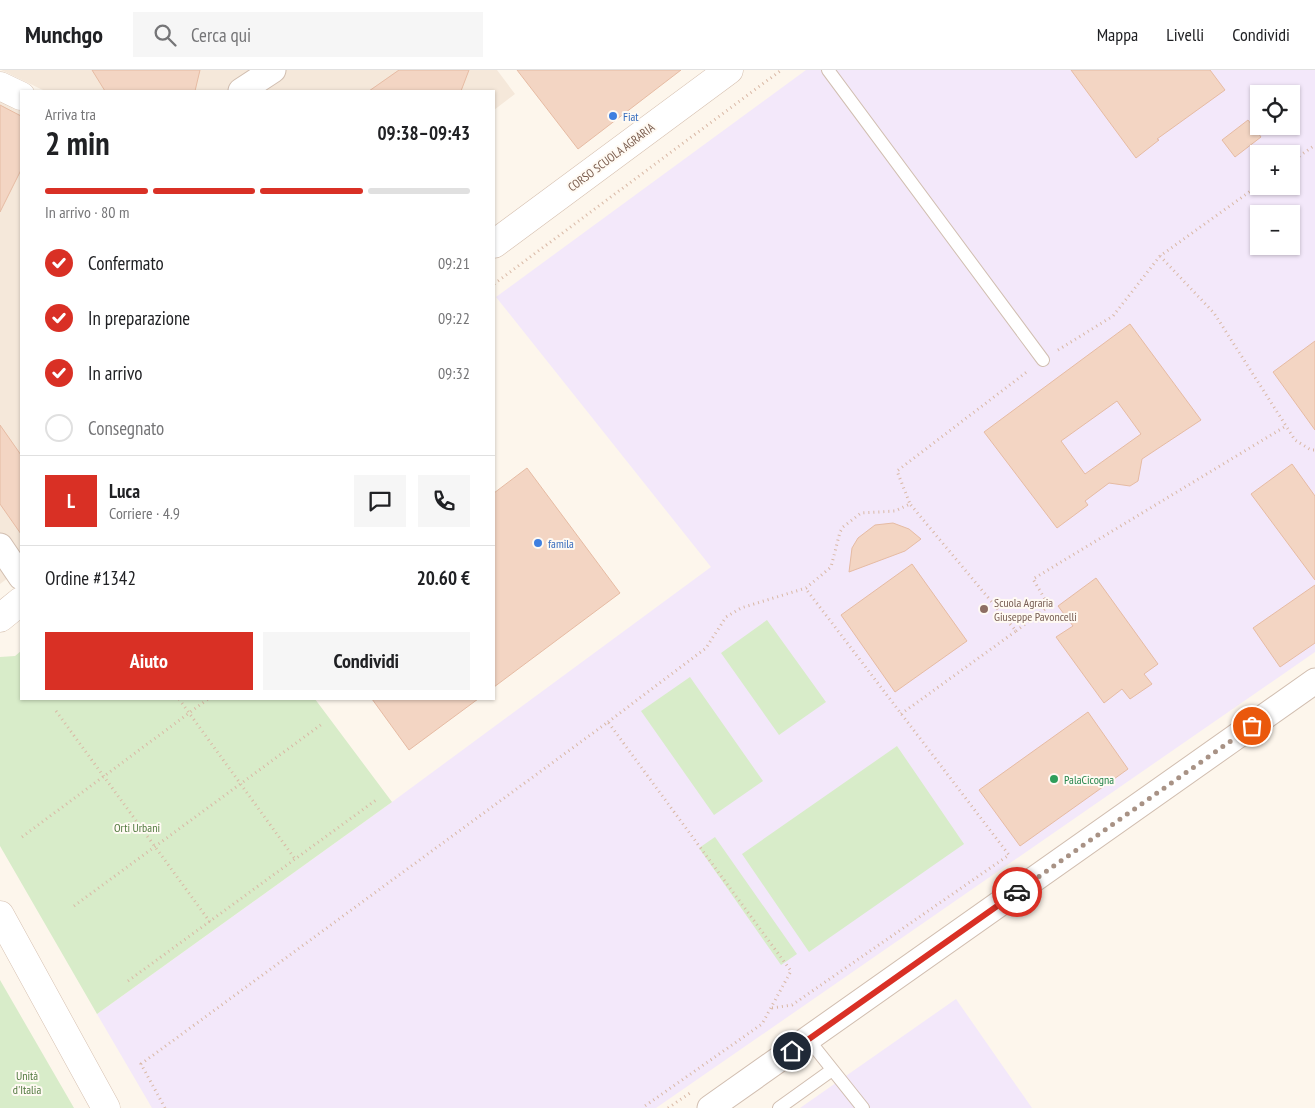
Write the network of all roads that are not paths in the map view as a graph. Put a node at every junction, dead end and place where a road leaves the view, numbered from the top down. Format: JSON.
{"nodes":[{"id":1,"x":273,"y":70,"type":"edge"},
{"id":2,"x":729,"y":70,"type":"edge"},
{"id":3,"x":828,"y":70,"type":"edge"},
{"id":4,"x":0,"y":86,"type":"edge"},
{"id":5,"x":243,"y":90,"type":"edge"},
{"id":6,"x":20,"y":96,"type":"edge"},
{"id":7,"x":495,"y":243,"type":"edge"},
{"id":8,"x":1043,"y":360,"type":"road end"},
{"id":9,"x":0,"y":546,"type":"edge"},
{"id":10,"x":20,"y":576,"type":"edge"},
{"id":11,"x":20,"y":602,"type":"edge"},
{"id":12,"x":0,"y":618,"type":"edge"},
{"id":13,"x":1315,"y":681,"type":"edge"},
{"id":14,"x":0,"y":915,"type":"edge"},
{"id":15,"x":808,"y":1039,"type":"junction"},
{"id":16,"x":832,"y":1070,"type":"junction"},
{"id":17,"x":106,"y":1108,"type":"edge"},
{"id":18,"x":710,"y":1108,"type":"edge"},
{"id":19,"x":779,"y":1108,"type":"edge"},
{"id":20,"x":863,"y":1108,"type":"edge"}],
"edges":[{"from":1,"to":5,"type":"street"},
{"from":2,"to":7,"type":"main road","name":"CORSO SCUOLA AGRARIA"},
{"from":3,"to":8,"type":"lane"},
{"from":4,"to":6,"type":"main road"},
{"from":9,"to":10,"type":"street"},
{"from":11,"to":12,"type":"main road"},
{"from":13,"to":15,"type":"street"},
{"from":14,"to":17,"type":"main road"},
{"from":15,"to":16,"type":"lane"},
{"from":15,"to":18,"type":"street"},
{"from":16,"to":19,"type":"lane"},
{"from":16,"to":20,"type":"lane"}]}
